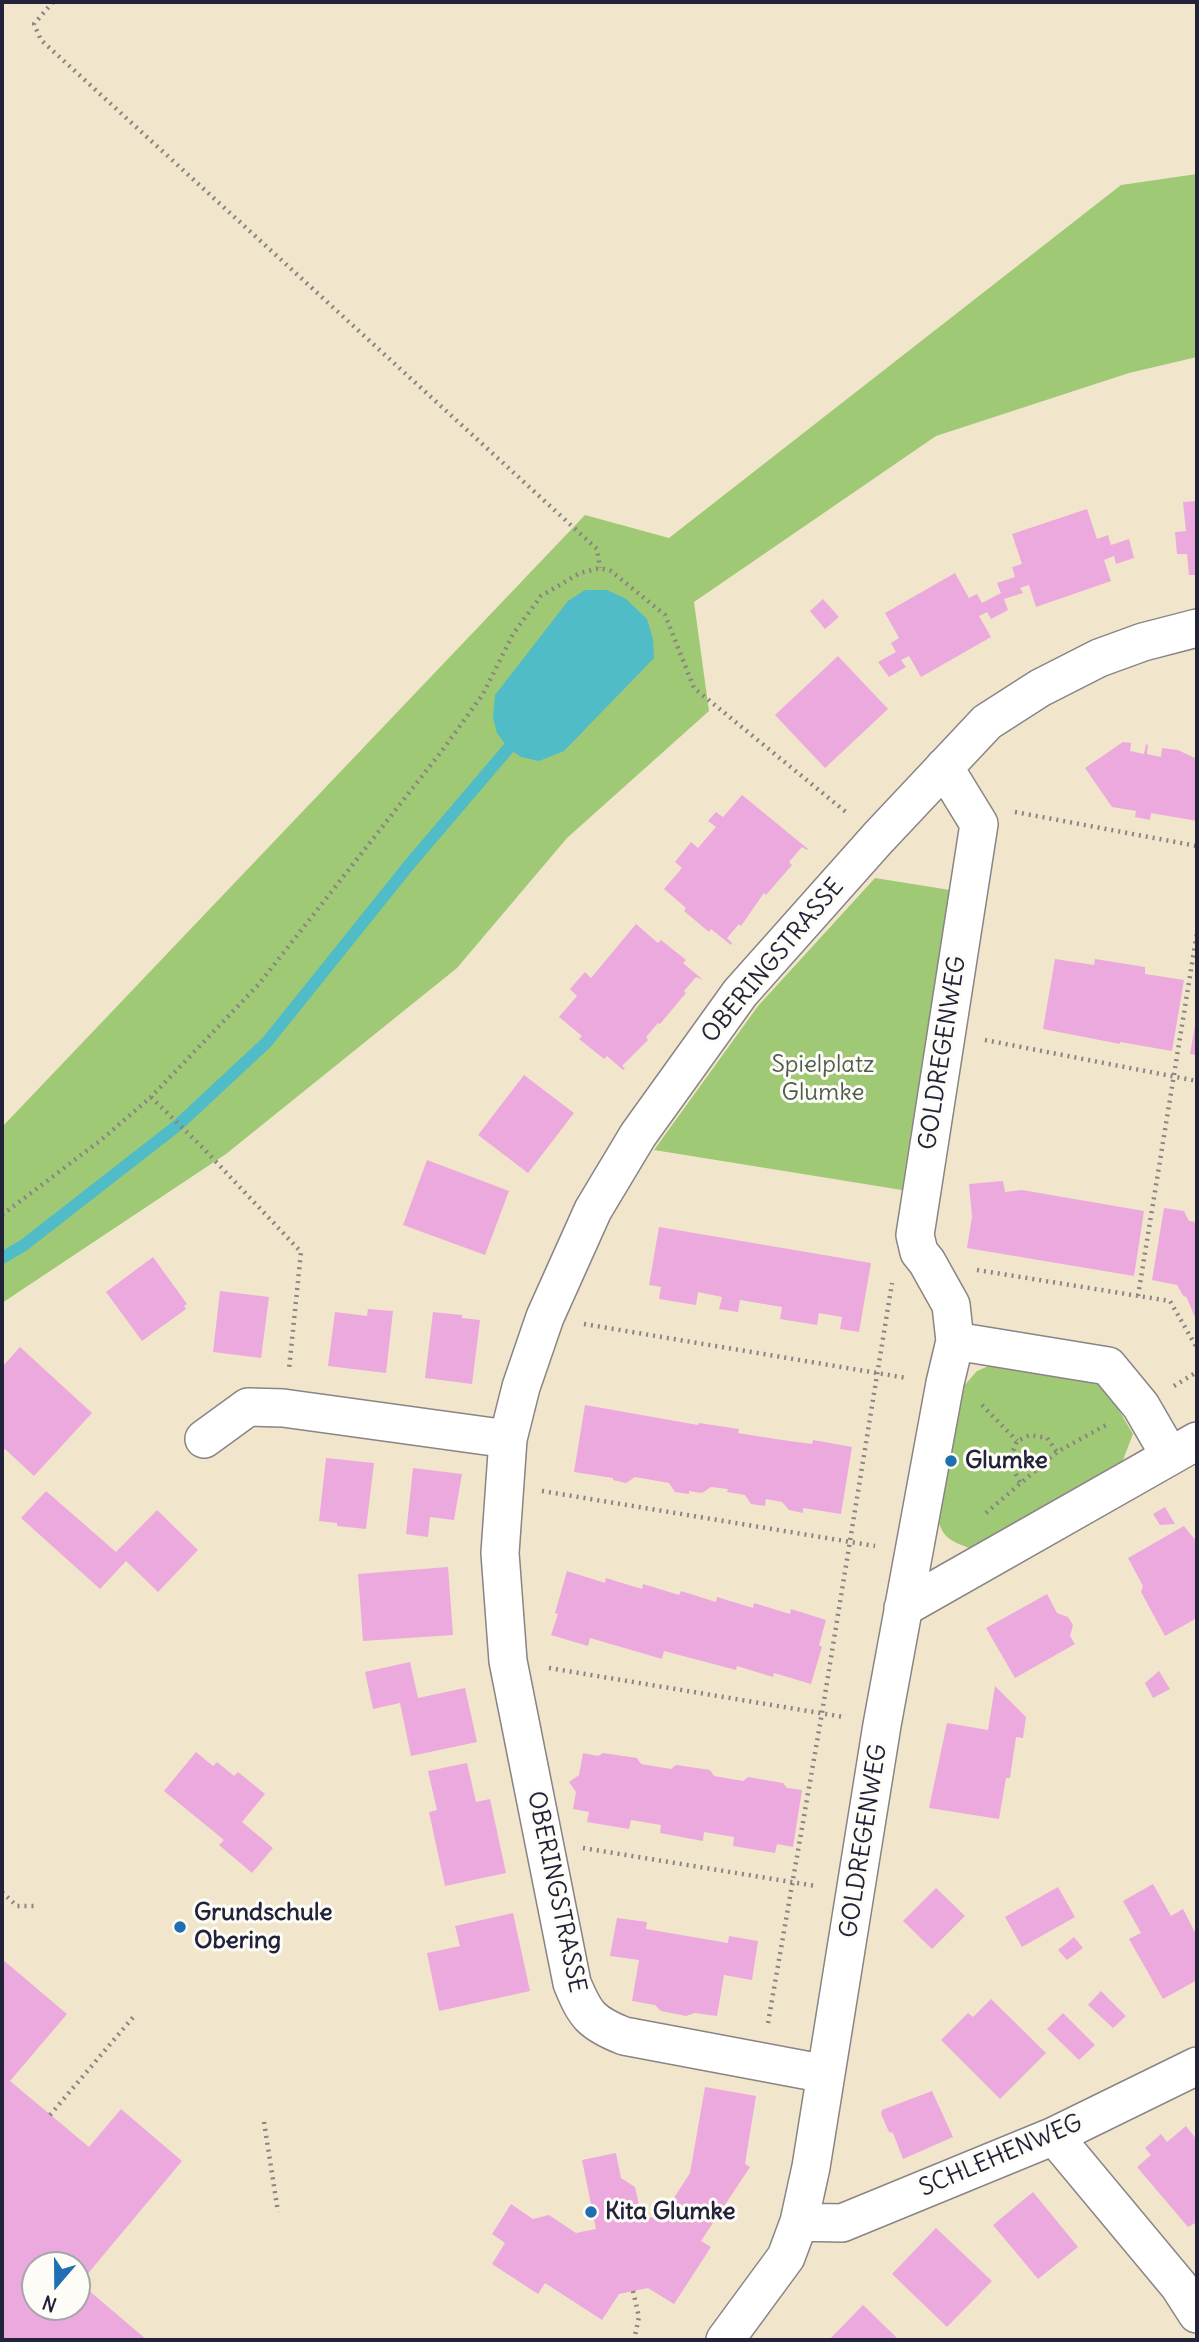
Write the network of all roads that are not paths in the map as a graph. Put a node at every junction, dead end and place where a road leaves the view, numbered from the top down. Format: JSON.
{"nodes":[{"id":1,"x":1197,"y":628,"type":"edge"},
{"id":2,"x":944,"y":767,"type":"junction"},
{"id":3,"x":955,"y":1341,"type":"junction"},
{"id":4,"x":204,"y":1439,"type":"dead end"},
{"id":5,"x":508,"y":1439,"type":"junction"},
{"id":6,"x":1184,"y":1448,"type":"edge"},
{"id":7,"x":903,"y":1608,"type":"junction"},
{"id":8,"x":1197,"y":2066,"type":"edge"},
{"id":9,"x":826,"y":2074,"type":"junction"},
{"id":10,"x":1054,"y":2136,"type":"junction"},
{"id":11,"x":799,"y":2222,"type":"junction"},
{"id":12,"x":1197,"y":2314,"type":"edge"},
{"id":13,"x":725,"y":2340,"type":"edge"}],
"edges":[{"from":1,"to":2,"type":"street","name":"OBERINGSTRASSE"},
{"from":2,"to":3,"type":"street","name":"GOLDREGENWEG"},
{"from":2,"to":5,"type":"street","name":"OBERINGSTRASSE"},
{"from":3,"to":6,"type":"street"},
{"from":3,"to":7,"type":"street","name":"GOLDREGENWEG"},
{"from":4,"to":5,"type":"street"},
{"from":5,"to":9,"type":"street","name":"OBERINGSTRASSE"},
{"from":6,"to":7,"type":"street"},
{"from":7,"to":9,"type":"street","name":"GOLDREGENWEG"},
{"from":8,"to":10,"type":"street","name":"SCHLEHENWEG"},
{"from":9,"to":11,"type":"street"},
{"from":10,"to":11,"type":"street","name":"SCHLEHENWEG"},
{"from":10,"to":12,"type":"street"},
{"from":11,"to":13,"type":"street"}]}
